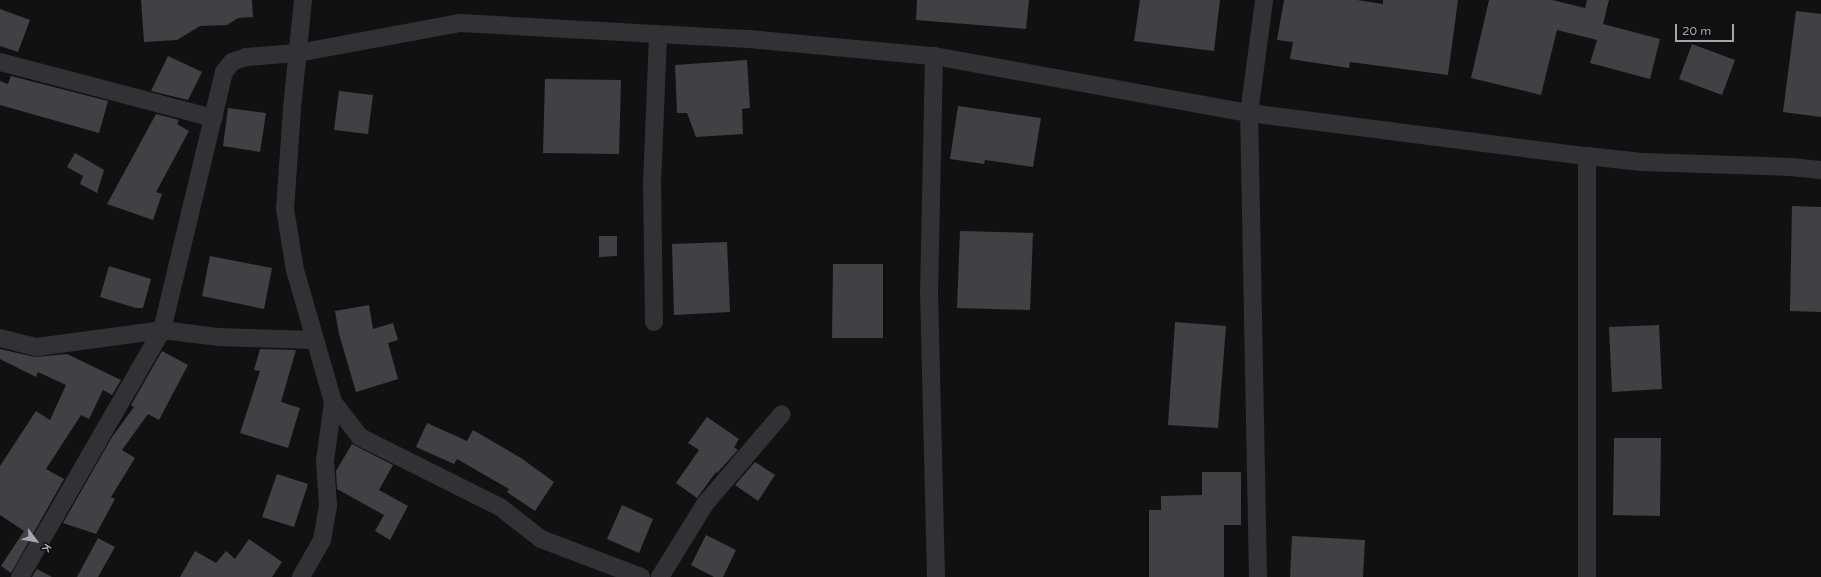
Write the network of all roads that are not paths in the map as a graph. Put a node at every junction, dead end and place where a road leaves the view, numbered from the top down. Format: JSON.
{"nodes":[{"id":1,"x":303,"y":0,"type":"edge"},
{"id":2,"x":1264,"y":0,"type":"edge"},
{"id":3,"x":658,"y":34,"type":"junction"},
{"id":4,"x":298,"y":53,"type":"junction"},
{"id":5,"x":934,"y":56,"type":"junction"},
{"id":6,"x":0,"y":62,"type":"edge"},
{"id":7,"x":1249,"y":113,"type":"junction"},
{"id":8,"x":214,"y":118,"type":"junction"},
{"id":9,"x":1587,"y":156,"type":"junction"},
{"id":10,"x":1821,"y":170,"type":"edge"},
{"id":11,"x":654,"y":322,"type":"dead end"},
{"id":12,"x":162,"y":330,"type":"junction"},
{"id":13,"x":0,"y":338,"type":"edge"},
{"id":14,"x":315,"y":340,"type":"junction"},
{"id":15,"x":333,"y":402,"type":"junction"},
{"id":16,"x":782,"y":414,"type":"dead end"},
{"id":17,"x":20,"y":577,"type":"edge"},
{"id":18,"x":301,"y":577,"type":"edge"},
{"id":19,"x":641,"y":577,"type":"edge"},
{"id":20,"x":660,"y":577,"type":"edge"},
{"id":21,"x":936,"y":577,"type":"edge"},
{"id":22,"x":1258,"y":577,"type":"edge"},
{"id":23,"x":1587,"y":577,"type":"edge"}],
"edges":[{"from":1,"to":4,"type":"street"},
{"from":2,"to":7,"type":"street"},
{"from":3,"to":4,"type":"street"},
{"from":3,"to":5,"type":"street"},
{"from":3,"to":11,"type":"street"},
{"from":4,"to":8,"type":"street"},
{"from":4,"to":14,"type":"street"},
{"from":5,"to":7,"type":"street"},
{"from":5,"to":21,"type":"street"},
{"from":6,"to":8,"type":"street"},
{"from":7,"to":9,"type":"street"},
{"from":7,"to":22,"type":"street"},
{"from":8,"to":12,"type":"street"},
{"from":9,"to":10,"type":"street"},
{"from":9,"to":23,"type":"street"},
{"from":12,"to":13,"type":"street"},
{"from":12,"to":14,"type":"street"},
{"from":12,"to":17,"type":"street"},
{"from":14,"to":15,"type":"street"},
{"from":15,"to":18,"type":"street"},
{"from":15,"to":19,"type":"street"},
{"from":16,"to":20,"type":"street"}]}
